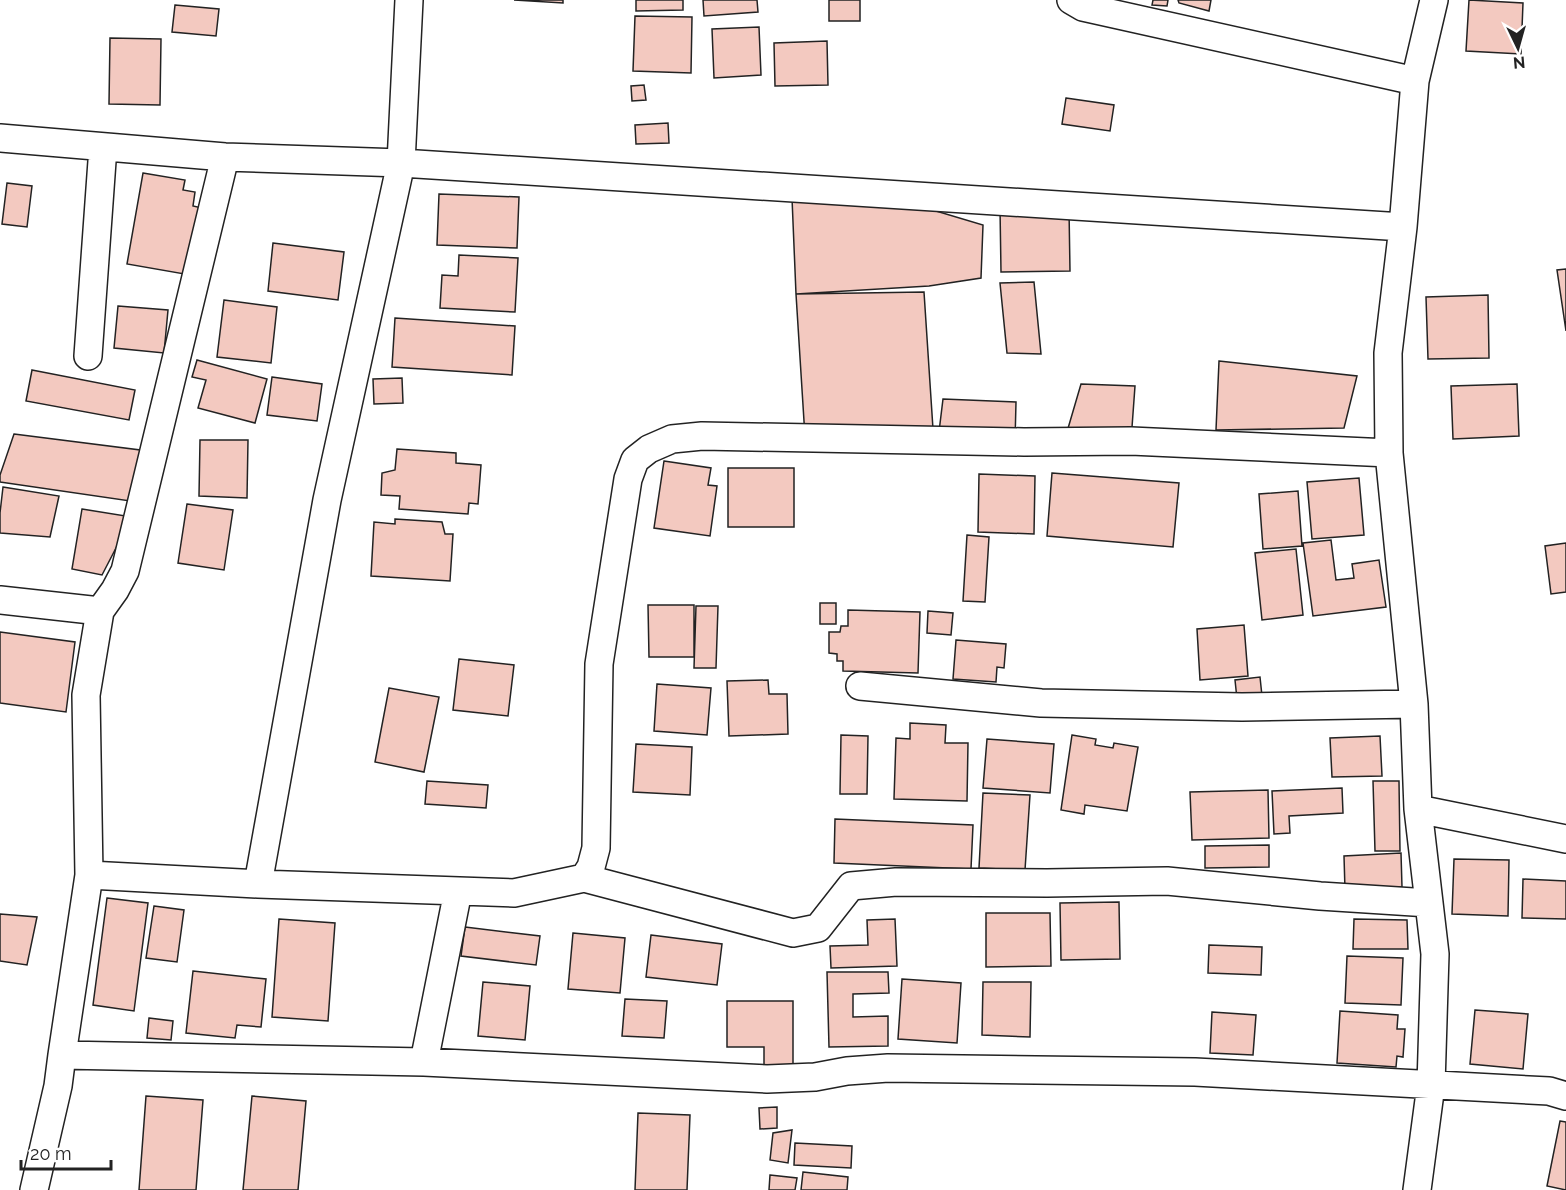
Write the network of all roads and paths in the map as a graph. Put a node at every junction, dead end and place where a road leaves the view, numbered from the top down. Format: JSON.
{"nodes":[{"id":1,"x":409,"y":0,"type":"edge"},
{"id":2,"x":1071,"y":0,"type":"edge"},
{"id":3,"x":1434,"y":0,"type":"edge"},
{"id":4,"x":1414,"y":81,"type":"junction"},
{"id":5,"x":0,"y":138,"type":"edge"},
{"id":6,"x":103,"y":147,"type":"junction"},
{"id":7,"x":225,"y":157,"type":"junction"},
{"id":8,"x":401,"y":163,"type":"junction"},
{"id":9,"x":1403,"y":227,"type":"junction"},
{"id":10,"x":88,"y":356,"type":"dead end"},
{"id":11,"x":1389,"y":453,"type":"junction"},
{"id":12,"x":0,"y":600,"type":"edge"},
{"id":13,"x":100,"y":611,"type":"junction"},
{"id":14,"x":860,"y":686,"type":"dead end"},
{"id":15,"x":1414,"y":704,"type":"junction"},
{"id":16,"x":1418,"y":809,"type":"junction"},
{"id":17,"x":1566,"y":838,"type":"edge"},
{"id":18,"x":89,"y":875,"type":"junction"},
{"id":19,"x":584,"y":878,"type":"junction"},
{"id":20,"x":258,"y":884,"type":"junction"},
{"id":21,"x":458,"y":891,"type":"junction"},
{"id":22,"x":1429,"y":903,"type":"junction"},
{"id":23,"x":62,"y":1055,"type":"junction"},
{"id":24,"x":424,"y":1062,"type":"junction"},
{"id":25,"x":1431,"y":1085,"type":"junction"},
{"id":26,"x":1566,"y":1096,"type":"edge"},
{"id":27,"x":34,"y":1190,"type":"edge"},
{"id":28,"x":1417,"y":1190,"type":"edge"}],
"edges":[{"from":1,"to":8,"type":"street"},
{"from":2,"to":4,"type":"street"},
{"from":3,"to":4,"type":"street"},
{"from":4,"to":9,"type":"street"},
{"from":5,"to":6,"type":"street"},
{"from":6,"to":7,"type":"street"},
{"from":6,"to":10,"type":"street"},
{"from":7,"to":8,"type":"street"},
{"from":7,"to":13,"type":"street"},
{"from":8,"to":9,"type":"street"},
{"from":8,"to":20,"type":"street"},
{"from":9,"to":11,"type":"street"},
{"from":11,"to":15,"type":"street"},
{"from":11,"to":19,"type":"street"},
{"from":12,"to":13,"type":"street"},
{"from":13,"to":18,"type":"street"},
{"from":14,"to":15,"type":"street"},
{"from":15,"to":16,"type":"street"},
{"from":16,"to":17,"type":"street"},
{"from":16,"to":22,"type":"street"},
{"from":18,"to":20,"type":"street"},
{"from":18,"to":23,"type":"street"},
{"from":19,"to":21,"type":"street"},
{"from":19,"to":22,"type":"street"},
{"from":20,"to":21,"type":"street"},
{"from":21,"to":24,"type":"street"},
{"from":22,"to":25,"type":"street"},
{"from":23,"to":24,"type":"street"},
{"from":23,"to":27,"type":"street"},
{"from":24,"to":25,"type":"street"},
{"from":25,"to":26,"type":"street"},
{"from":25,"to":28,"type":"street"}]}
